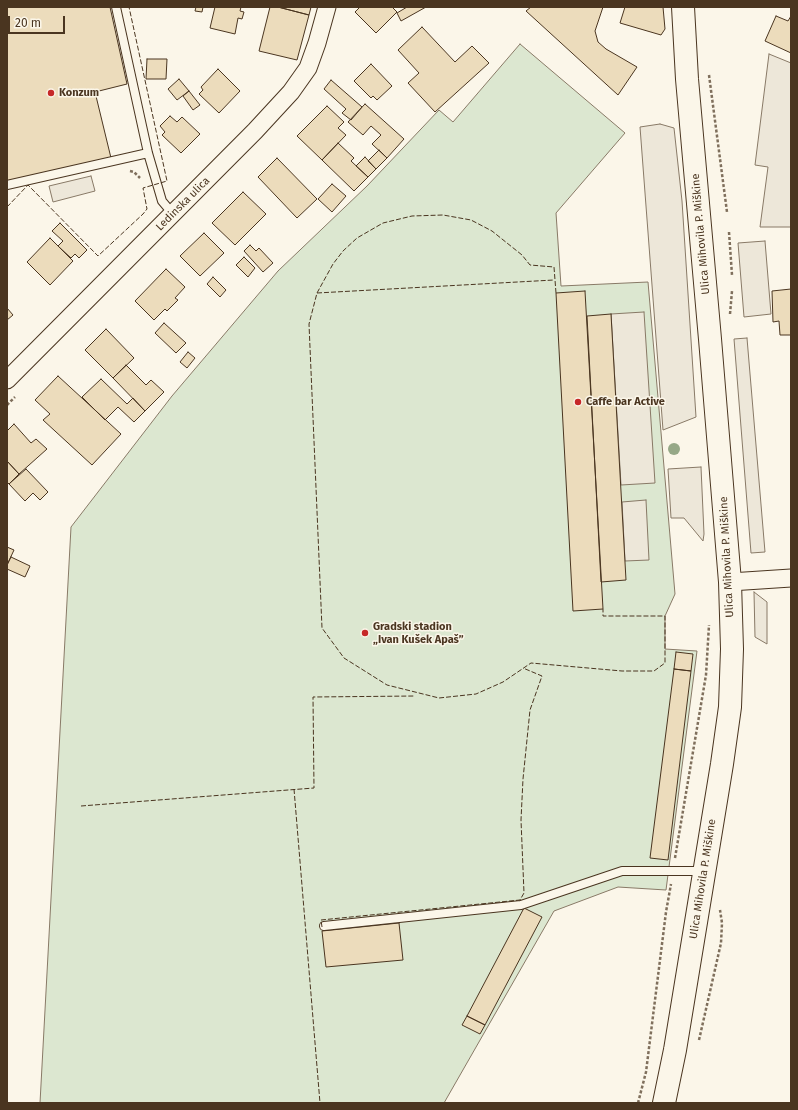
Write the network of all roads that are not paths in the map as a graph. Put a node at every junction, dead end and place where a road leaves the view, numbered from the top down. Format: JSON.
{"nodes":[{"id":1,"x":116,"y":7,"type":"edge"},
{"id":2,"x":328,"y":7,"type":"edge"},
{"id":3,"x":683,"y":7,"type":"edge"},
{"id":4,"x":148,"y":153,"type":"junction"},
{"id":5,"x":7,"y":185,"type":"edge"},
{"id":6,"x":172,"y":214,"type":"junction"},
{"id":7,"x":7,"y":380,"type":"edge"},
{"id":8,"x":791,"y":578,"type":"edge"},
{"id":9,"x":730,"y":582,"type":"junction"},
{"id":10,"x":704,"y":871,"type":"junction"},
{"id":11,"x":324,"y":926,"type":"dead end"},
{"id":12,"x":664,"y":1103,"type":"edge"}],
"edges":[{"from":1,"to":4,"type":"lane"},
{"from":2,"to":6,"type":"street","name":"Ledinska ulica"},
{"from":3,"to":9,"type":"main road","name":"Ulica Mihovila P. Miškine"},
{"from":4,"to":5,"type":"lane"},
{"from":4,"to":6,"type":"lane"},
{"from":6,"to":7,"type":"street","name":"Ledinska ulica"},
{"from":8,"to":9,"type":"street"},
{"from":9,"to":10,"type":"main road","name":"Ulica Mihovila P. Miškine"},
{"from":10,"to":11,"type":"lane"},
{"from":10,"to":12,"type":"main road","name":"Ulica Mihovila P. Miškine"}]}
